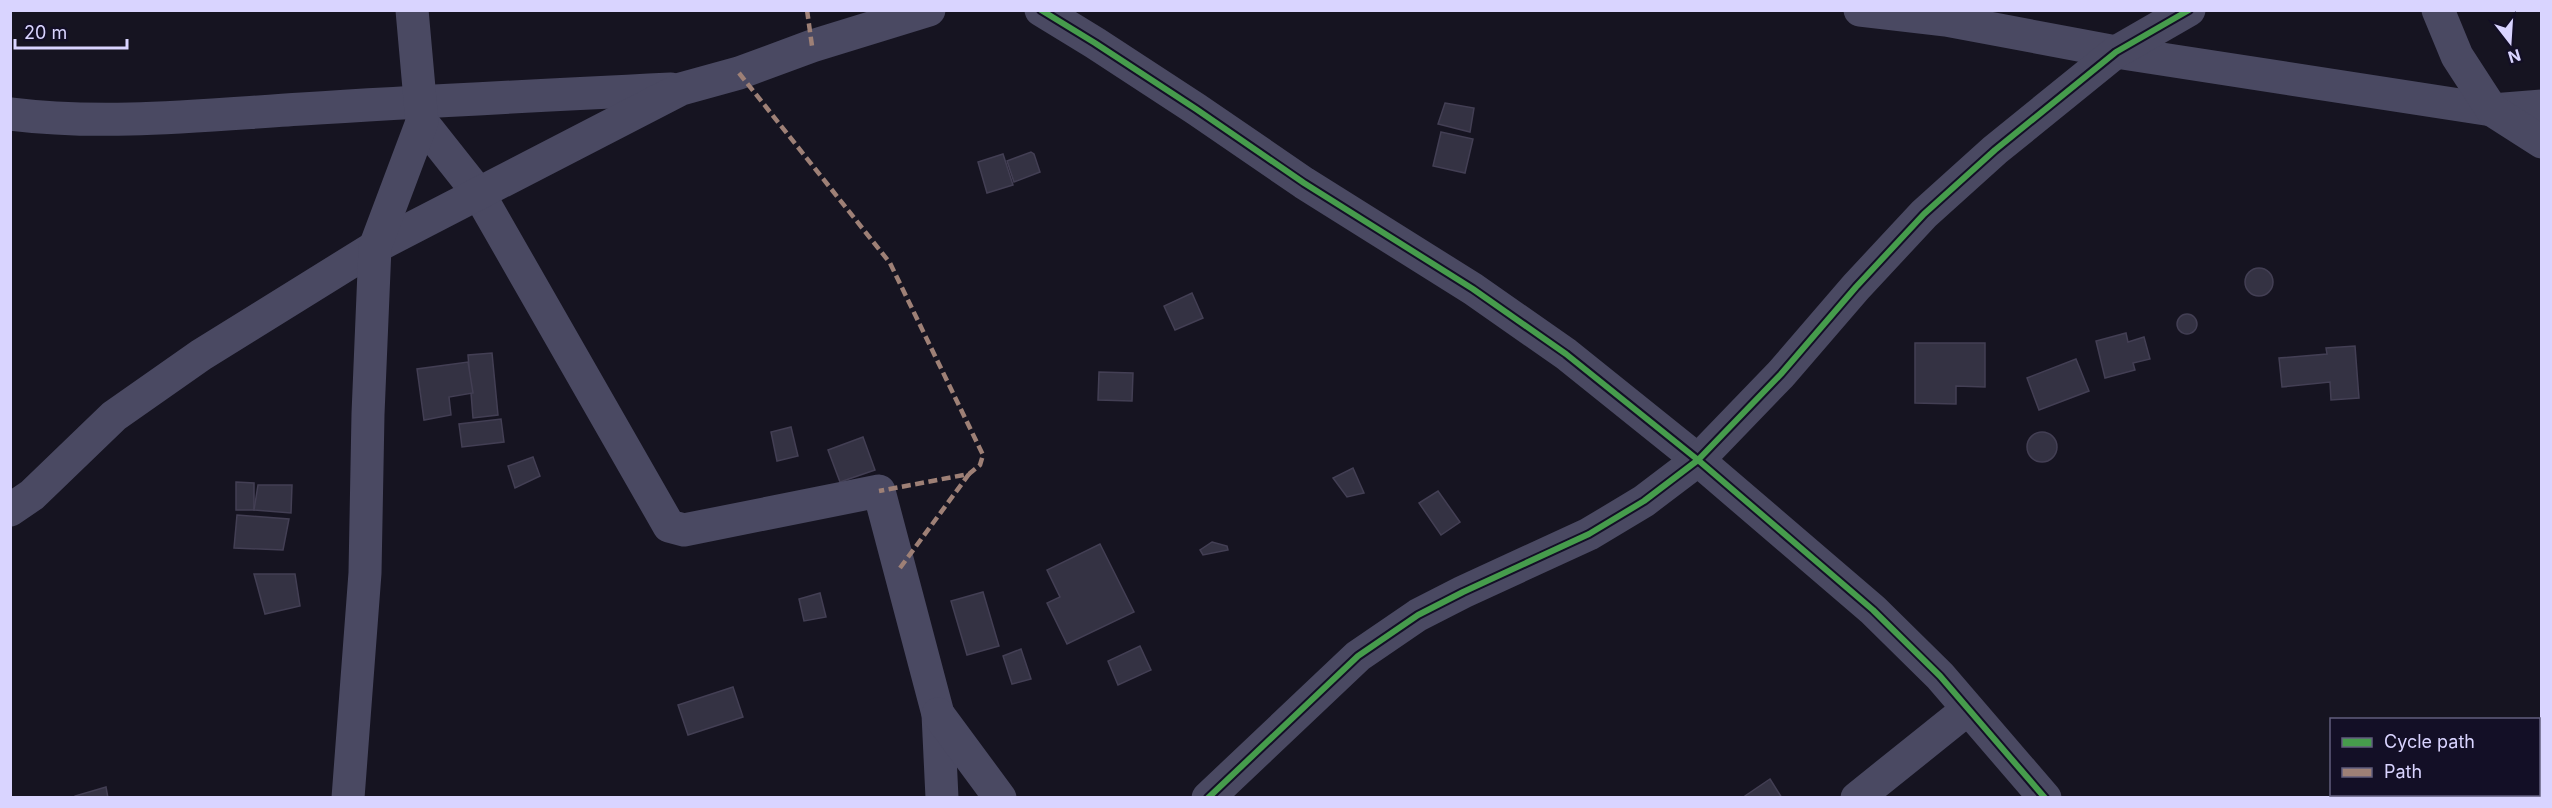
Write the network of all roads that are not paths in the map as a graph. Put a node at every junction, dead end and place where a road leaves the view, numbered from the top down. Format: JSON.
{"nodes":[{"id":1,"x":412,"y":10,"type":"edge"},
{"id":2,"x":929,"y":10,"type":"edge"},
{"id":3,"x":1041,"y":10,"type":"edge"},
{"id":4,"x":1860,"y":10,"type":"edge"},
{"id":5,"x":2189,"y":10,"type":"edge"},
{"id":6,"x":2438,"y":10,"type":"edge"},
{"id":7,"x":2116,"y":52,"type":"junction"},
{"id":8,"x":681,"y":89,"type":"junction"},
{"id":9,"x":2541,"y":106,"type":"edge"},
{"id":10,"x":2492,"y":110,"type":"junction"},
{"id":11,"x":422,"y":112,"type":"junction"},
{"id":12,"x":10,"y":114,"type":"edge"},
{"id":13,"x":2541,"y":142,"type":"edge"},
{"id":14,"x":479,"y":194,"type":"junction"},
{"id":15,"x":375,"y":247,"type":"junction"},
{"id":16,"x":1698,"y":459,"type":"junction"},
{"id":17,"x":10,"y":510,"type":"edge"},
{"id":18,"x":1968,"y":709,"type":"junction"},
{"id":19,"x":938,"y":714,"type":"junction"},
{"id":20,"x":348,"y":798,"type":"edge"},
{"id":21,"x":942,"y":798,"type":"edge"},
{"id":22,"x":1000,"y":798,"type":"edge"},
{"id":23,"x":1208,"y":798,"type":"edge"},
{"id":24,"x":1857,"y":798,"type":"edge"},
{"id":25,"x":2045,"y":798,"type":"edge"}],
"edges":[{"from":1,"to":11,"type":"street"},
{"from":2,"to":8,"type":"street"},
{"from":3,"to":16,"type":"street"},
{"from":4,"to":7,"type":"street"},
{"from":5,"to":7,"type":"street"},
{"from":6,"to":10,"type":"street"},
{"from":7,"to":10,"type":"street"},
{"from":7,"to":16,"type":"street"},
{"from":8,"to":11,"type":"street"},
{"from":8,"to":14,"type":"street"},
{"from":9,"to":10,"type":"street"},
{"from":10,"to":13,"type":"street"},
{"from":11,"to":12,"type":"street"},
{"from":11,"to":14,"type":"street"},
{"from":11,"to":15,"type":"street"},
{"from":14,"to":15,"type":"street"},
{"from":14,"to":19,"type":"street"},
{"from":15,"to":17,"type":"street"},
{"from":15,"to":20,"type":"street"},
{"from":16,"to":18,"type":"street"},
{"from":16,"to":23,"type":"street"},
{"from":18,"to":24,"type":"street"},
{"from":18,"to":25,"type":"street"},
{"from":19,"to":21,"type":"street"},
{"from":19,"to":22,"type":"street"}]}
